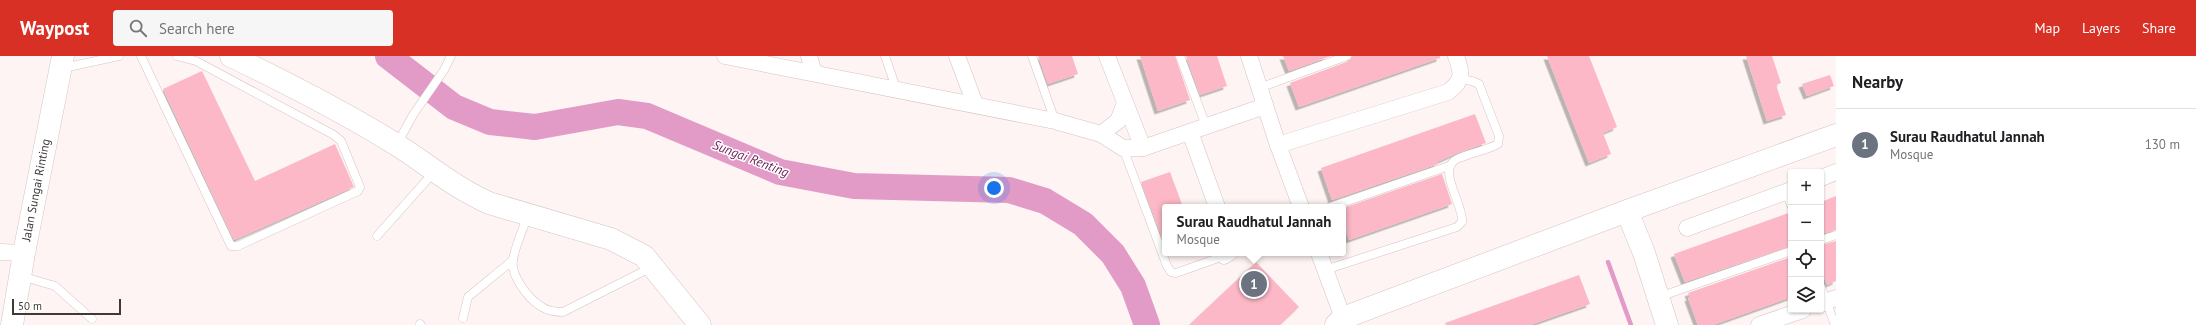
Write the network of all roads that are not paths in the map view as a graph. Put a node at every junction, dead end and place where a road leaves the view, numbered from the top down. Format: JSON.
{"nodes":[{"id":1,"x":119,"y":56,"type":"edge"},
{"id":2,"x":141,"y":56,"type":"edge"},
{"id":3,"x":177,"y":56,"type":"edge"},
{"id":4,"x":231,"y":56,"type":"edge"},
{"id":5,"x":450,"y":56,"type":"edge"},
{"id":6,"x":725,"y":56,"type":"edge"},
{"id":7,"x":809,"y":56,"type":"edge"},
{"id":8,"x":885,"y":56,"type":"edge"},
{"id":9,"x":957,"y":56,"type":"edge"},
{"id":10,"x":1032,"y":56,"type":"edge"},
{"id":11,"x":1107,"y":56,"type":"edge"},
{"id":12,"x":1180,"y":56,"type":"edge"},
{"id":13,"x":1249,"y":56,"type":"edge"},
{"id":14,"x":1347,"y":56,"type":"edge"},
{"id":15,"x":1456,"y":56,"type":"edge"},
{"id":16,"x":61,"y":63,"type":"edge"},
{"id":17,"x":814,"y":73,"type":"junction"},
{"id":18,"x":1460,"y":79,"type":"junction"},
{"id":19,"x":896,"y":88,"type":"junction"},
{"id":20,"x":1259,"y":88,"type":"junction"},
{"id":21,"x":1125,"y":103,"type":"junction"},
{"id":22,"x":975,"y":104,"type":"junction"},
{"id":23,"x":1265,"y":106,"type":"junction"},
{"id":24,"x":1055,"y":120,"type":"junction"},
{"id":25,"x":1206,"y":126,"type":"junction"},
{"id":26,"x":1190,"y":132,"type":"junction"},
{"id":27,"x":1101,"y":134,"type":"junction"},
{"id":28,"x":1833,"y":135,"type":"edge"},
{"id":29,"x":396,"y":145,"type":"junction"},
{"id":30,"x":1278,"y":145,"type":"junction"},
{"id":31,"x":1123,"y":148,"type":"junction"},
{"id":32,"x":1143,"y":148,"type":"junction"},
{"id":33,"x":1449,"y":166,"type":"junction"},
{"id":34,"x":434,"y":171,"type":"junction"},
{"id":35,"x":1836,"y":172,"type":"edge"},
{"id":36,"x":1824,"y":177,"type":"edge"},
{"id":37,"x":1788,"y":195,"type":"edge"},
{"id":38,"x":1216,"y":204,"type":"edge"},
{"id":39,"x":1300,"y":204,"type":"edge"},
{"id":40,"x":1339,"y":204,"type":"edge"},
{"id":41,"x":1627,"y":211,"type":"junction"},
{"id":42,"x":528,"y":215,"type":"junction"},
{"id":43,"x":1687,"y":228,"type":"dead end"},
{"id":44,"x":1836,"y":235,"type":"edge"},
{"id":45,"x":377,"y":236,"type":"dead end"},
{"id":46,"x":1824,"y":239,"type":"edge"},
{"id":47,"x":0,"y":252,"type":"edge"},
{"id":48,"x":1788,"y":252,"type":"edge"},
{"id":49,"x":24,"y":253,"type":"junction"},
{"id":50,"x":1162,"y":255,"type":"edge"},
{"id":51,"x":1162,"y":256,"type":"edge"},
{"id":52,"x":1221,"y":256,"type":"edge"},
{"id":53,"x":1319,"y":256,"type":"edge"},
{"id":54,"x":513,"y":260,"type":"junction"},
{"id":55,"x":653,"y":267,"type":"junction"},
{"id":56,"x":1325,"y":270,"type":"junction"},
{"id":57,"x":20,"y":276,"type":"junction"},
{"id":58,"x":1658,"y":298,"type":"junction"},
{"id":59,"x":1828,"y":301,"type":"edge"},
{"id":60,"x":1794,"y":313,"type":"edge"},
{"id":61,"x":463,"y":318,"type":"dead end"},
{"id":62,"x":92,"y":319,"type":"dead end"},
{"id":63,"x":694,"y":321,"type":"edge"},
{"id":64,"x":1340,"y":322,"type":"edge"},
{"id":65,"x":12,"y":325,"type":"edge"},
{"id":66,"x":1667,"y":325,"type":"edge"},
{"id":67,"x":1759,"y":325,"type":"edge"},
{"id":68,"x":1835,"y":325,"type":"edge"}],
"edges":[{"from":1,"to":16,"type":"lane"},
{"from":2,"to":3,"type":"lane"},
{"from":4,"to":29,"type":"street"},
{"from":5,"to":29,"type":"lane"},
{"from":6,"to":17,"type":"street"},
{"from":7,"to":17,"type":"street"},
{"from":8,"to":19,"type":"lane"},
{"from":9,"to":22,"type":"street"},
{"from":10,"to":24,"type":"lane"},
{"from":11,"to":21,"type":"street"},
{"from":12,"to":25,"type":"lane"},
{"from":13,"to":20,"type":"street"},
{"from":14,"to":20,"type":"lane"},
{"from":15,"to":18,"type":"street"},
{"from":16,"to":49,"type":"street","name":"Jalan Sungai Rinting"},
{"from":17,"to":19,"type":"street"},
{"from":18,"to":30,"type":"street"},
{"from":18,"to":33,"type":"lane"},
{"from":19,"to":22,"type":"street"},
{"from":20,"to":23,"type":"street"},
{"from":21,"to":27,"type":"street"},
{"from":21,"to":32,"type":"street"},
{"from":22,"to":24,"type":"street"},
{"from":23,"to":25,"type":"street"},
{"from":23,"to":30,"type":"street"},
{"from":24,"to":27,"type":"street"},
{"from":25,"to":26,"type":"street"},
{"from":26,"to":32,"type":"street"},
{"from":26,"to":38,"type":"street"},
{"from":27,"to":31,"type":"street"},
{"from":28,"to":41,"type":"street"},
{"from":29,"to":34,"type":"street"},
{"from":30,"to":39,"type":"street"},
{"from":31,"to":32,"type":"street"},
{"from":31,"to":50,"type":"lane"},
{"from":33,"to":40,"type":"lane"},
{"from":33,"to":56,"type":"lane"},
{"from":34,"to":42,"type":"street"},
{"from":34,"to":45,"type":"lane"},
{"from":35,"to":36,"type":"street"},
{"from":37,"to":43,"type":"street"},
{"from":41,"to":58,"type":"street"},
{"from":41,"to":64,"type":"street"},
{"from":42,"to":54,"type":"lane"},
{"from":42,"to":55,"type":"street"},
{"from":44,"to":46,"type":"lane"},
{"from":47,"to":49,"type":"street"},
{"from":48,"to":58,"type":"lane"},
{"from":49,"to":57,"type":"street","name":"Jalan Sungai Rinting"},
{"from":51,"to":52,"type":"lane"},
{"from":53,"to":56,"type":"street"},
{"from":54,"to":55,"type":"lane"},
{"from":54,"to":61,"type":"lane"},
{"from":55,"to":63,"type":"street"},
{"from":56,"to":64,"type":"street"},
{"from":57,"to":62,"type":"lane"},
{"from":57,"to":65,"type":"street","name":"Jalan Sungai Rinting"},
{"from":58,"to":66,"type":"street"},
{"from":59,"to":68,"type":"lane"},
{"from":60,"to":67,"type":"street"}]}
